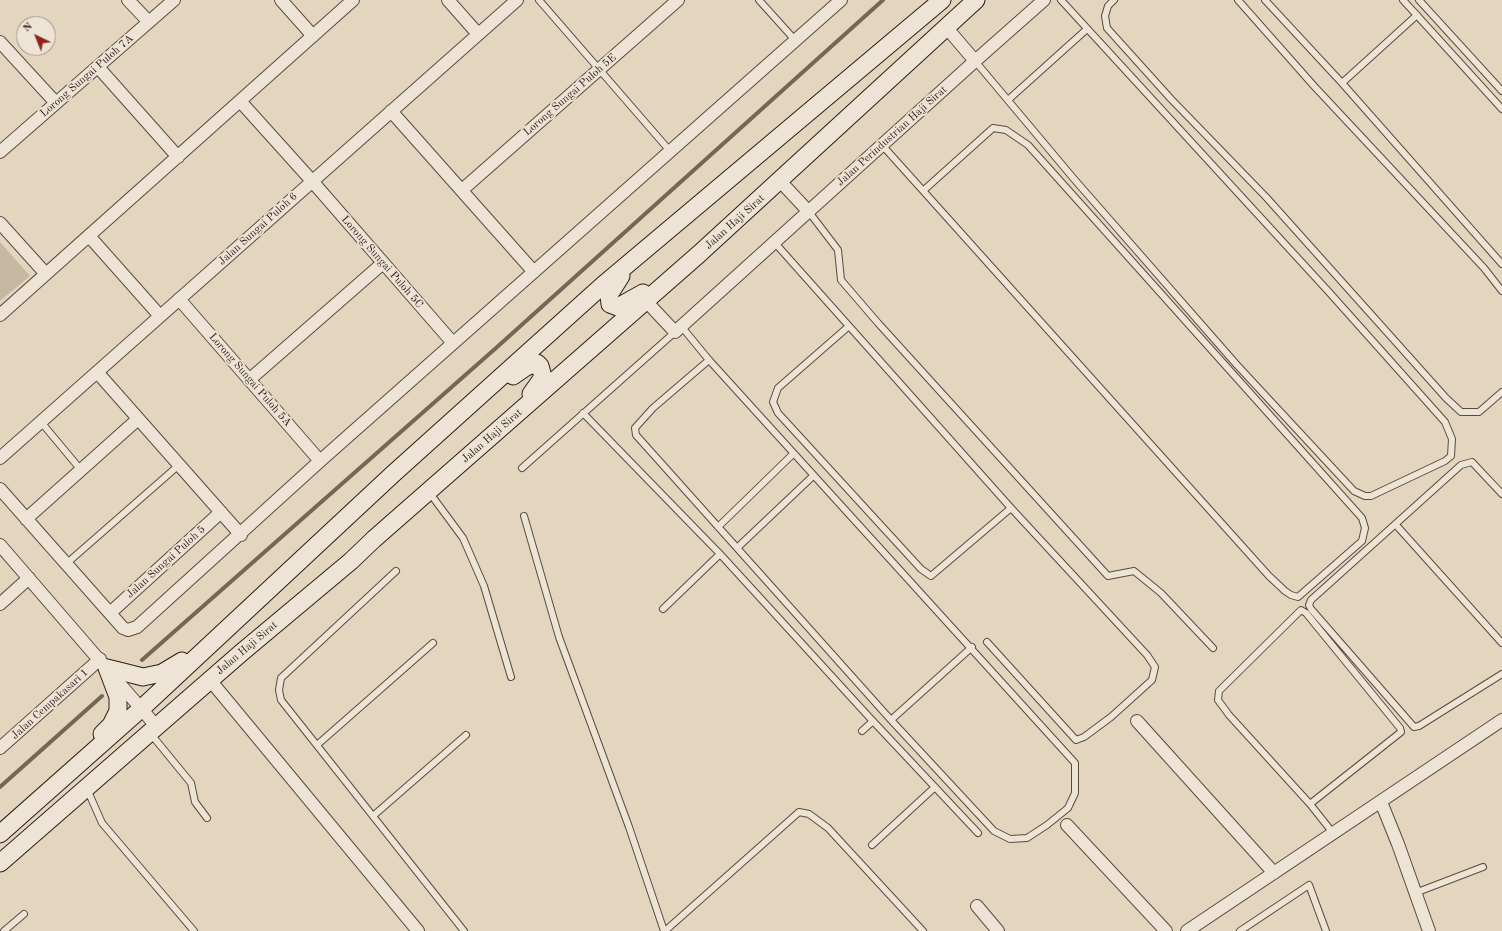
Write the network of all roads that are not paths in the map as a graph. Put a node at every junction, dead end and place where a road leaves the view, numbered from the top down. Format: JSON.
{"nodes":[{"id":1,"x":128,"y":0,"type":"edge"},
{"id":2,"x":174,"y":0,"type":"edge"},
{"id":3,"x":281,"y":0,"type":"edge"},
{"id":4,"x":353,"y":0,"type":"edge"},
{"id":5,"x":448,"y":0,"type":"edge"},
{"id":6,"x":517,"y":0,"type":"edge"},
{"id":7,"x":539,"y":0,"type":"edge"},
{"id":8,"x":678,"y":0,"type":"edge"},
{"id":9,"x":759,"y":0,"type":"edge"},
{"id":10,"x":841,"y":0,"type":"edge"},
{"id":11,"x":942,"y":0,"type":"edge"},
{"id":12,"x":976,"y":0,"type":"edge"},
{"id":13,"x":1044,"y":0,"type":"edge"},
{"id":14,"x":1061,"y":0,"type":"edge"},
{"id":15,"x":1114,"y":0,"type":"edge"},
{"id":16,"x":1238,"y":0,"type":"edge"},
{"id":17,"x":1265,"y":0,"type":"edge"},
{"id":18,"x":1403,"y":0,"type":"edge"},
{"id":19,"x":1419,"y":0,"type":"edge"},
{"id":20,"x":1417,"y":15,"type":"junction"},
{"id":21,"x":148,"y":22,"type":"junction"},
{"id":22,"x":946,"y":27,"type":"junction"},
{"id":23,"x":1087,"y":29,"type":"junction"},
{"id":24,"x":478,"y":34,"type":"junction"},
{"id":25,"x":313,"y":36,"type":"junction"},
{"id":26,"x":795,"y":40,"type":"junction"},
{"id":27,"x":0,"y":42,"type":"edge"},
{"id":28,"x":975,"y":61,"type":"junction"},
{"id":29,"x":98,"y":67,"type":"junction"},
{"id":30,"x":600,"y":69,"type":"junction"},
{"id":31,"x":1342,"y":82,"type":"junction"},
{"id":32,"x":1502,"y":91,"type":"edge"},
{"id":33,"x":1008,"y":100,"type":"junction"},
{"id":34,"x":240,"y":101,"type":"junction"},
{"id":35,"x":56,"y":103,"type":"junction"},
{"id":36,"x":1502,"y":109,"type":"edge"},
{"id":37,"x":391,"y":111,"type":"junction"},
{"id":38,"x":882,"y":145,"type":"junction"},
{"id":39,"x":670,"y":151,"type":"junction"},
{"id":40,"x":0,"y":152,"type":"edge"},
{"id":41,"x":178,"y":156,"type":"junction"},
{"id":42,"x":312,"y":181,"type":"junction"},
{"id":43,"x":780,"y":181,"type":"junction"},
{"id":44,"x":462,"y":190,"type":"junction"},
{"id":45,"x":924,"y":190,"type":"junction"},
{"id":46,"x":808,"y":212,"type":"junction"},
{"id":47,"x":0,"y":223,"type":"edge"},
{"id":48,"x":89,"y":236,"type":"junction"},
{"id":49,"x":775,"y":243,"type":"junction"},
{"id":50,"x":649,"y":245,"type":"junction"},
{"id":51,"x":699,"y":254,"type":"junction"},
{"id":52,"x":383,"y":263,"type":"junction"},
{"id":53,"x":1502,"y":264,"type":"edge"},
{"id":54,"x":534,"y":272,"type":"junction"},
{"id":55,"x":46,"y":274,"type":"junction"},
{"id":56,"x":1502,"y":291,"type":"edge"},
{"id":57,"x":179,"y":299,"type":"junction"},
{"id":58,"x":646,"y":301,"type":"junction"},
{"id":59,"x":0,"y":315,"type":"edge"},
{"id":60,"x":160,"y":316,"type":"junction"},
{"id":61,"x":849,"y":326,"type":"junction"},
{"id":62,"x":678,"y":329,"type":"junction"},
{"id":63,"x":452,"y":344,"type":"junction"},
{"id":64,"x":709,"y":360,"type":"junction"},
{"id":65,"x":97,"y":372,"type":"junction"},
{"id":66,"x":249,"y":380,"type":"junction"},
{"id":67,"x":1502,"y":392,"type":"edge"},
{"id":68,"x":464,"y":410,"type":"junction"},
{"id":69,"x":584,"y":413,"type":"junction"},
{"id":70,"x":138,"y":419,"type":"junction"},
{"id":71,"x":41,"y":422,"type":"junction"},
{"id":72,"x":493,"y":435,"type":"junction"},
{"id":73,"x":793,"y":454,"type":"junction"},
{"id":74,"x":0,"y":458,"type":"edge"},
{"id":75,"x":320,"y":460,"type":"junction"},
{"id":76,"x":179,"y":465,"type":"junction"},
{"id":77,"x":522,"y":468,"type":"dead end"},
{"id":78,"x":81,"y":470,"type":"junction"},
{"id":79,"x":813,"y":476,"type":"junction"},
{"id":80,"x":0,"y":489,"type":"edge"},
{"id":81,"x":428,"y":492,"type":"junction"},
{"id":82,"x":1502,"y":494,"type":"edge"},
{"id":83,"x":1011,"y":508,"type":"junction"},
{"id":84,"x":221,"y":512,"type":"junction"},
{"id":85,"x":524,"y":516,"type":"dead end"},
{"id":86,"x":26,"y":519,"type":"junction"},
{"id":87,"x":1396,"y":525,"type":"junction"},
{"id":88,"x":718,"y":527,"type":"junction"},
{"id":89,"x":240,"y":535,"type":"junction"},
{"id":90,"x":0,"y":545,"type":"edge"},
{"id":91,"x":737,"y":548,"type":"junction"},
{"id":92,"x":720,"y":554,"type":"junction"},
{"id":93,"x":66,"y":564,"type":"junction"},
{"id":94,"x":396,"y":571,"type":"dead end"},
{"id":95,"x":29,"y":578,"type":"junction"},
{"id":96,"x":0,"y":604,"type":"edge"},
{"id":97,"x":253,"y":605,"type":"junction"},
{"id":98,"x":664,"y":609,"type":"dead end"},
{"id":99,"x":110,"y":613,"type":"junction"},
{"id":100,"x":987,"y":642,"type":"dead end"},
{"id":101,"x":434,"y":643,"type":"dead end"},
{"id":102,"x":1502,"y":643,"type":"edge"},
{"id":103,"x":972,"y":647,"type":"junction"},
{"id":104,"x":1213,"y":648,"type":"dead end"},
{"id":105,"x":103,"y":663,"type":"junction"},
{"id":106,"x":1502,"y":674,"type":"edge"},
{"id":107,"x":511,"y":677,"type":"dead end"},
{"id":108,"x":210,"y":680,"type":"junction"},
{"id":109,"x":142,"y":708,"type":"junction"},
{"id":110,"x":891,"y":720,"type":"junction"},
{"id":111,"x":1502,"y":720,"type":"edge"},
{"id":112,"x":873,"y":721,"type":"junction"},
{"id":113,"x":1137,"y":721,"type":"dead end"},
{"id":114,"x":154,"y":730,"type":"junction"},
{"id":115,"x":862,"y":731,"type":"dead end"},
{"id":116,"x":466,"y":735,"type":"dead end"},
{"id":117,"x":317,"y":745,"type":"junction"},
{"id":118,"x":0,"y":748,"type":"edge"},
{"id":119,"x":935,"y":787,"type":"junction"},
{"id":120,"x":86,"y":789,"type":"junction"},
{"id":121,"x":1381,"y":802,"type":"junction"},
{"id":122,"x":1310,"y":804,"type":"junction"},
{"id":123,"x":373,"y":816,"type":"junction"},
{"id":124,"x":18,"y":818,"type":"junction"},
{"id":125,"x":207,"y":818,"type":"dead end"},
{"id":126,"x":1067,"y":825,"type":"dead end"},
{"id":127,"x":978,"y":833,"type":"dead end"},
{"id":128,"x":1333,"y":833,"type":"junction"},
{"id":129,"x":0,"y":834,"type":"edge"},
{"id":130,"x":872,"y":845,"type":"dead end"},
{"id":131,"x":0,"y":863,"type":"edge"},
{"id":132,"x":1483,"y":867,"type":"dead end"},
{"id":133,"x":1274,"y":873,"type":"junction"},
{"id":134,"x":1415,"y":893,"type":"junction"},
{"id":135,"x":977,"y":906,"type":"dead end"},
{"id":136,"x":24,"y":914,"type":"dead end"},
{"id":137,"x":1206,"y":926,"type":"edge"},
{"id":138,"x":4,"y":931,"type":"edge"},
{"id":139,"x":194,"y":931,"type":"edge"},
{"id":140,"x":418,"y":931,"type":"edge"},
{"id":141,"x":464,"y":931,"type":"edge"},
{"id":142,"x":665,"y":931,"type":"edge"},
{"id":143,"x":923,"y":931,"type":"edge"},
{"id":144,"x":998,"y":931,"type":"edge"},
{"id":145,"x":1166,"y":931,"type":"edge"},
{"id":146,"x":1187,"y":931,"type":"edge"},
{"id":147,"x":1240,"y":931,"type":"edge"},
{"id":148,"x":1326,"y":931,"type":"edge"},
{"id":149,"x":1429,"y":931,"type":"edge"}],
"edges":[{"from":1,"to":21,"type":"street"},
{"from":2,"to":21,"type":"street","name":"Lorong Sungai Puloh 7A"},
{"from":3,"to":25,"type":"street"},
{"from":4,"to":25,"type":"street"},
{"from":5,"to":24,"type":"street"},
{"from":6,"to":24,"type":"street","name":"Jalan Sungai Puloh 6"},
{"from":7,"to":30,"type":"lane"},
{"from":8,"to":30,"type":"street","name":"Lorong Sungai Puloh 5E"},
{"from":9,"to":26,"type":"lane"},
{"from":10,"to":26,"type":"street"},
{"from":11,"to":50,"type":"main road"},
{"from":12,"to":22,"type":"main road","name":"Jalan Haji Sirat"},
{"from":13,"to":28,"type":"street","name":"Jalan Perindustrian Haji Sirat"},
{"from":14,"to":23,"type":"lane"},
{"from":15,"to":67,"type":"lane"},
{"from":16,"to":56,"type":"lane"},
{"from":17,"to":31,"type":"lane"},
{"from":18,"to":20,"type":"lane"},
{"from":19,"to":32,"type":"lane"},
{"from":20,"to":31,"type":"lane"},
{"from":20,"to":36,"type":"lane"},
{"from":21,"to":29,"type":"street","name":"Lorong Sungai Puloh 7A"},
{"from":22,"to":28,"type":"street"},
{"from":22,"to":43,"type":"main road","name":"Jalan Haji Sirat"},
{"from":23,"to":33,"type":"lane"},
{"from":23,"to":33,"type":"lane"},
{"from":24,"to":37,"type":"street","name":"Jalan Sungai Puloh 6"},
{"from":25,"to":34,"type":"street"},
{"from":26,"to":39,"type":"street"},
{"from":27,"to":35,"type":"street"},
{"from":28,"to":33,"type":"lane"},
{"from":28,"to":38,"type":"street","name":"Jalan Perindustrian Haji Sirat"},
{"from":29,"to":35,"type":"street","name":"Lorong Sungai Puloh 7A"},
{"from":29,"to":41,"type":"street"},
{"from":30,"to":39,"type":"lane"},
{"from":30,"to":44,"type":"street","name":"Lorong Sungai Puloh 5E"},
{"from":31,"to":53,"type":"lane"},
{"from":34,"to":41,"type":"street"},
{"from":34,"to":42,"type":"street","name":"Lorong Sungai Puloh 5C"},
{"from":35,"to":40,"type":"street","name":"Lorong Sungai Puloh 7A"},
{"from":37,"to":42,"type":"street","name":"Jalan Sungai Puloh 6"},
{"from":37,"to":44,"type":"street"},
{"from":38,"to":45,"type":"lane"},
{"from":38,"to":46,"type":"street","name":"Jalan Perindustrian Haji Sirat"},
{"from":39,"to":54,"type":"street"},
{"from":41,"to":48,"type":"street"},
{"from":42,"to":52,"type":"street","name":"Lorong Sungai Puloh 5C"},
{"from":42,"to":57,"type":"street","name":"Jalan Sungai Puloh 6"},
{"from":43,"to":46,"type":"street"},
{"from":43,"to":51,"type":"main road","name":"Jalan Haji Sirat"},
{"from":44,"to":54,"type":"street"},
{"from":45,"to":45,"type":"lane"},
{"from":46,"to":49,"type":"street","name":"Jalan Perindustrian Haji Sirat"},
{"from":46,"to":104,"type":"lane"},
{"from":47,"to":55,"type":"street"},
{"from":48,"to":55,"type":"street"},
{"from":48,"to":60,"type":"street"},
{"from":49,"to":61,"type":"lane"},
{"from":49,"to":62,"type":"street","name":"Jalan Perindustrian Haji Sirat"},
{"from":50,"to":51,"type":"main road"},
{"from":50,"to":68,"type":"main road"},
{"from":51,"to":58,"type":"main road","name":"Jalan Haji Sirat"},
{"from":52,"to":63,"type":"street","name":"Lorong Sungai Puloh 5C"},
{"from":52,"to":66,"type":"street"},
{"from":54,"to":63,"type":"street"},
{"from":55,"to":59,"type":"street"},
{"from":57,"to":60,"type":"street","name":"Jalan Sungai Puloh 6"},
{"from":57,"to":66,"type":"street","name":"Lorong Sungai Puloh 5A"},
{"from":58,"to":62,"type":"street"},
{"from":58,"to":72,"type":"main road","name":"Jalan Haji Sirat"},
{"from":60,"to":65,"type":"street","name":"Jalan Sungai Puloh 6"},
{"from":61,"to":83,"type":"lane"},
{"from":61,"to":83,"type":"lane"},
{"from":62,"to":64,"type":"lane"},
{"from":62,"to":69,"type":"lane"},
{"from":63,"to":75,"type":"street"},
{"from":64,"to":73,"type":"lane"},
{"from":64,"to":88,"type":"lane"},
{"from":65,"to":70,"type":"street"},
{"from":65,"to":71,"type":"street","name":"Jalan Sungai Puloh 6"},
{"from":66,"to":75,"type":"street","name":"Lorong Sungai Puloh 5A"},
{"from":68,"to":72,"type":"main road"},
{"from":68,"to":97,"type":"main road"},
{"from":69,"to":77,"type":"lane"},
{"from":69,"to":92,"type":"lane"},
{"from":70,"to":76,"type":"street"},
{"from":70,"to":78,"type":"street"},
{"from":71,"to":74,"type":"street","name":"Jalan Sungai Puloh 6"},
{"from":71,"to":78,"type":"lane"},
{"from":72,"to":81,"type":"main road","name":"Jalan Haji Sirat"},
{"from":73,"to":79,"type":"lane"},
{"from":73,"to":88,"type":"lane"},
{"from":75,"to":89,"type":"street"},
{"from":76,"to":84,"type":"street"},
{"from":76,"to":93,"type":"lane"},
{"from":78,"to":86,"type":"street"},
{"from":79,"to":91,"type":"lane"},
{"from":79,"to":103,"type":"lane"},
{"from":80,"to":86,"type":"street"},
{"from":81,"to":107,"type":"lane"},
{"from":81,"to":108,"type":"main road","name":"Jalan Haji Sirat"},
{"from":82,"to":87,"type":"lane"},
{"from":83,"to":100,"type":"lane"},
{"from":84,"to":89,"type":"street"},
{"from":84,"to":99,"type":"street","name":"Jalan Sungai Puloh 5"},
{"from":85,"to":142,"type":"lane"},
{"from":86,"to":93,"type":"street"},
{"from":87,"to":102,"type":"lane"},
{"from":87,"to":106,"type":"lane"},
{"from":88,"to":91,"type":"lane"},
{"from":89,"to":99,"type":"street"},
{"from":90,"to":95,"type":"street"},
{"from":91,"to":110,"type":"lane"},
{"from":92,"to":98,"type":"lane"},
{"from":92,"to":112,"type":"lane"},
{"from":93,"to":99,"type":"street"},
{"from":94,"to":117,"type":"lane"},
{"from":95,"to":96,"type":"street"},
{"from":95,"to":105,"type":"street"},
{"from":97,"to":105,"type":"main road"},
{"from":97,"to":109,"type":"main road"},
{"from":101,"to":117,"type":"lane"},
{"from":103,"to":110,"type":"lane"},
{"from":103,"to":110,"type":"lane"},
{"from":105,"to":109,"type":"street"},
{"from":105,"to":118,"type":"street","name":"Jalan Cempakasari 1"},
{"from":105,"to":124,"type":"main road"},
{"from":108,"to":114,"type":"main road","name":"Jalan Haji Sirat"},
{"from":108,"to":140,"type":"street"},
{"from":109,"to":114,"type":"street"},
{"from":109,"to":124,"type":"main road"},
{"from":111,"to":121,"type":"street"},
{"from":112,"to":115,"type":"lane"},
{"from":112,"to":119,"type":"lane"},
{"from":113,"to":133,"type":"street"},
{"from":114,"to":120,"type":"main road","name":"Jalan Haji Sirat"},
{"from":114,"to":125,"type":"lane"},
{"from":116,"to":123,"type":"lane"},
{"from":117,"to":123,"type":"lane"},
{"from":119,"to":127,"type":"lane"},
{"from":119,"to":130,"type":"lane"},
{"from":120,"to":131,"type":"main road","name":"Jalan Haji Sirat"},
{"from":120,"to":139,"type":"lane"},
{"from":121,"to":128,"type":"street"},
{"from":121,"to":134,"type":"street"},
{"from":122,"to":122,"type":"lane"},
{"from":122,"to":128,"type":"lane"},
{"from":123,"to":141,"type":"lane"},
{"from":124,"to":129,"type":"main road"},
{"from":126,"to":145,"type":"street"},
{"from":128,"to":133,"type":"street"},
{"from":132,"to":134,"type":"lane"},
{"from":133,"to":137,"type":"street"},
{"from":134,"to":149,"type":"street"},
{"from":135,"to":144,"type":"street"},
{"from":136,"to":138,"type":"lane"},
{"from":137,"to":146,"type":"street"},
{"from":142,"to":143,"type":"lane"},
{"from":147,"to":148,"type":"lane"}]}
